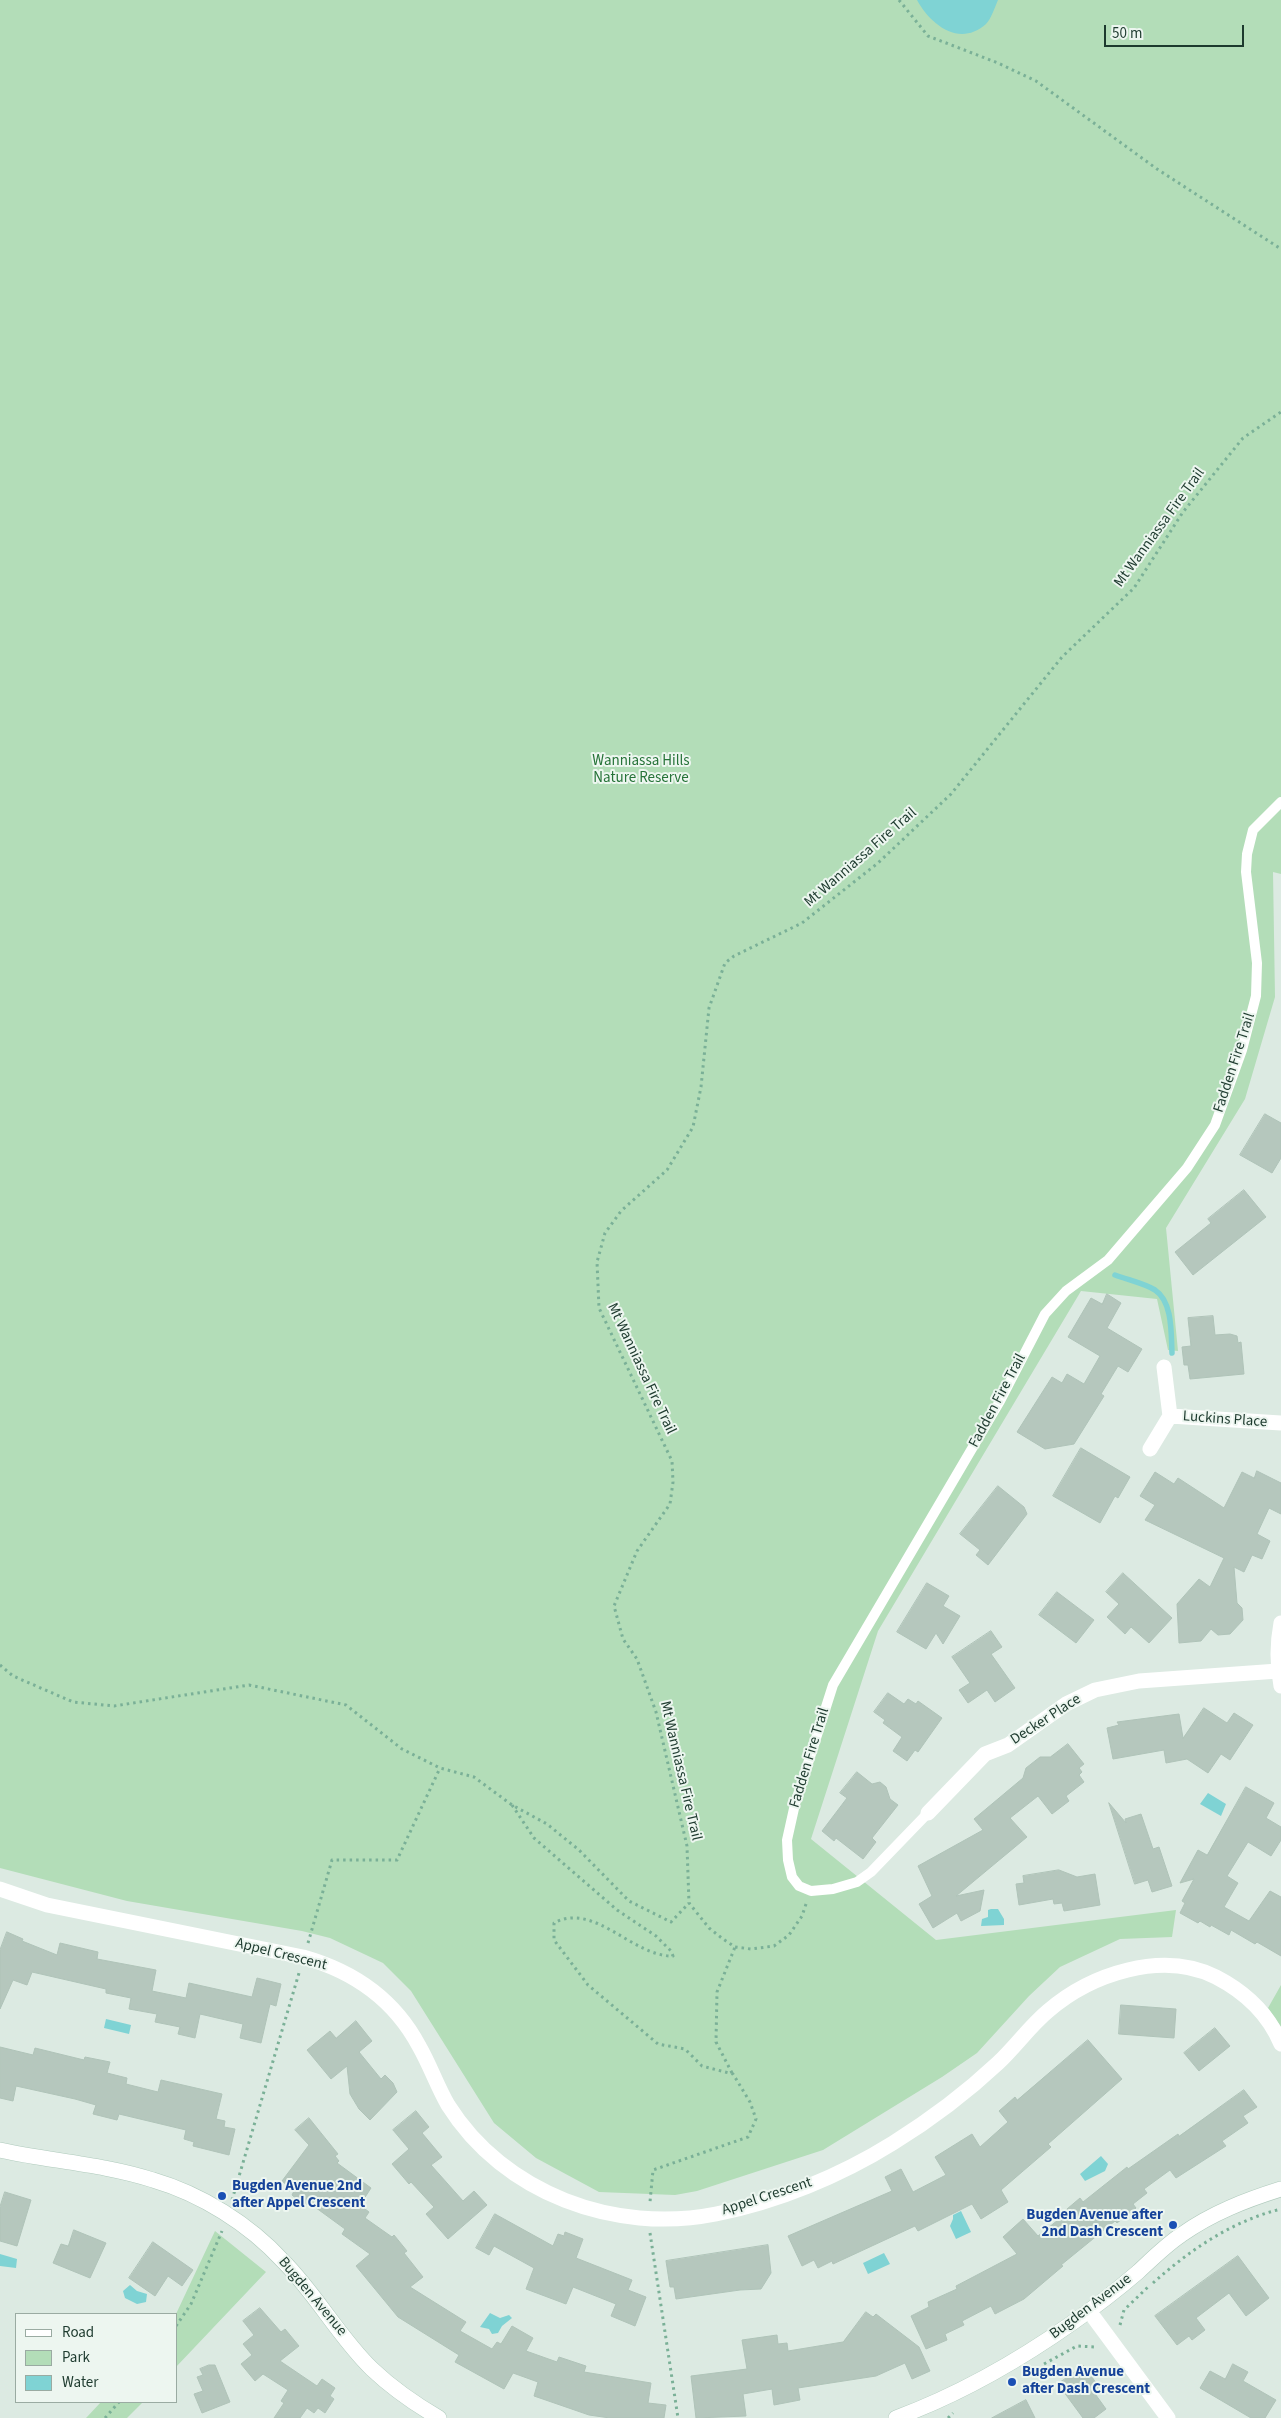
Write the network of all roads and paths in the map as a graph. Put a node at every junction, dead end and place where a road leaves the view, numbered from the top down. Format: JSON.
{"nodes":[{"id":1,"x":899,"y":0,"type":"edge"},
{"id":2,"x":1281,"y":250,"type":"edge"},
{"id":3,"x":1281,"y":412,"type":"edge"},
{"id":4,"x":1281,"y":802,"type":"edge"},
{"id":5,"x":1164,"y":1367,"type":"dead end"},
{"id":6,"x":1170,"y":1416,"type":"junction"},
{"id":7,"x":1281,"y":1423,"type":"edge"},
{"id":8,"x":1150,"y":1450,"type":"dead end"},
{"id":9,"x":1281,"y":1623,"type":"edge"},
{"id":10,"x":0,"y":1665,"type":"edge"},
{"id":11,"x":1278,"y":1671,"type":"junction"},
{"id":12,"x":1281,"y":1686,"type":"edge"},
{"id":13,"x":440,"y":1768,"type":"junction"},
{"id":14,"x":512,"y":1805,"type":"junction"},
{"id":15,"x":928,"y":1813,"type":"joint"},
{"id":16,"x":0,"y":1889,"type":"edge"},
{"id":17,"x":811,"y":1891,"type":"junction"},
{"id":18,"x":690,"y":1903,"type":"junction"},
{"id":19,"x":735,"y":1947,"type":"junction"},
{"id":20,"x":303,"y":1957,"type":"junction"},
{"id":21,"x":1281,"y":2044,"type":"edge"},
{"id":22,"x":733,"y":2074,"type":"junction"},
{"id":23,"x":0,"y":2150,"type":"edge"},
{"id":24,"x":1281,"y":2189,"type":"edge"},
{"id":25,"x":232,"y":2200,"type":"dead end"},
{"id":26,"x":1281,"y":2210,"type":"edge"},
{"id":27,"x":649,"y":2211,"type":"dead end"},
{"id":28,"x":222,"y":2231,"type":"dead end"},
{"id":29,"x":650,"y":2232,"type":"dead end"},
{"id":30,"x":1089,"y":2311,"type":"junction"},
{"id":31,"x":178,"y":2323,"type":"edge"},
{"id":32,"x":1120,"y":2327,"type":"dead end"},
{"id":33,"x":118,"y":2403,"type":"edge"},
{"id":34,"x":905,"y":2416,"type":"edge"},
{"id":35,"x":105,"y":2418,"type":"edge"},
{"id":36,"x":439,"y":2418,"type":"edge"},
{"id":37,"x":678,"y":2418,"type":"edge"},
{"id":38,"x":1168,"y":2418,"type":"edge"}],
"edges":[{"from":1,"to":2,"type":"path"},
{"from":3,"to":18,"type":"path","name":"Mt Wanniassa Fire Trail"},
{"from":4,"to":17,"type":"lane","name":"Fadden Fire Trail"},
{"from":5,"to":6,"type":"street","name":"Luckins Place"},
{"from":6,"to":7,"type":"street","name":"Luckins Place"},
{"from":6,"to":8,"type":"street","name":"Luckins Place"},
{"from":9,"to":11,"type":"street"},
{"from":10,"to":13,"type":"path"},
{"from":11,"to":12,"type":"street"},
{"from":11,"to":15,"type":"street","name":"Decker Place"},
{"from":13,"to":14,"type":"path"},
{"from":13,"to":20,"type":"path"},
{"from":14,"to":18,"type":"path"},
{"from":14,"to":22,"type":"path"},
{"from":15,"to":17,"type":"lane"},
{"from":16,"to":20,"type":"street","name":"Appel Crescent"},
{"from":17,"to":19,"type":"path"},
{"from":18,"to":19,"type":"path"},
{"from":19,"to":22,"type":"path"},
{"from":20,"to":21,"type":"street","name":"Appel Crescent"},
{"from":20,"to":25,"type":"path"},
{"from":22,"to":27,"type":"path"},
{"from":23,"to":36,"type":"street","name":"Bugden Avenue"},
{"from":24,"to":30,"type":"street","name":"Bugden Avenue"},
{"from":26,"to":32,"type":"path"},
{"from":28,"to":31,"type":"path"},
{"from":29,"to":37,"type":"path"},
{"from":30,"to":34,"type":"street","name":"Bugden Avenue"},
{"from":30,"to":38,"type":"street"},
{"from":33,"to":35,"type":"path"}]}
